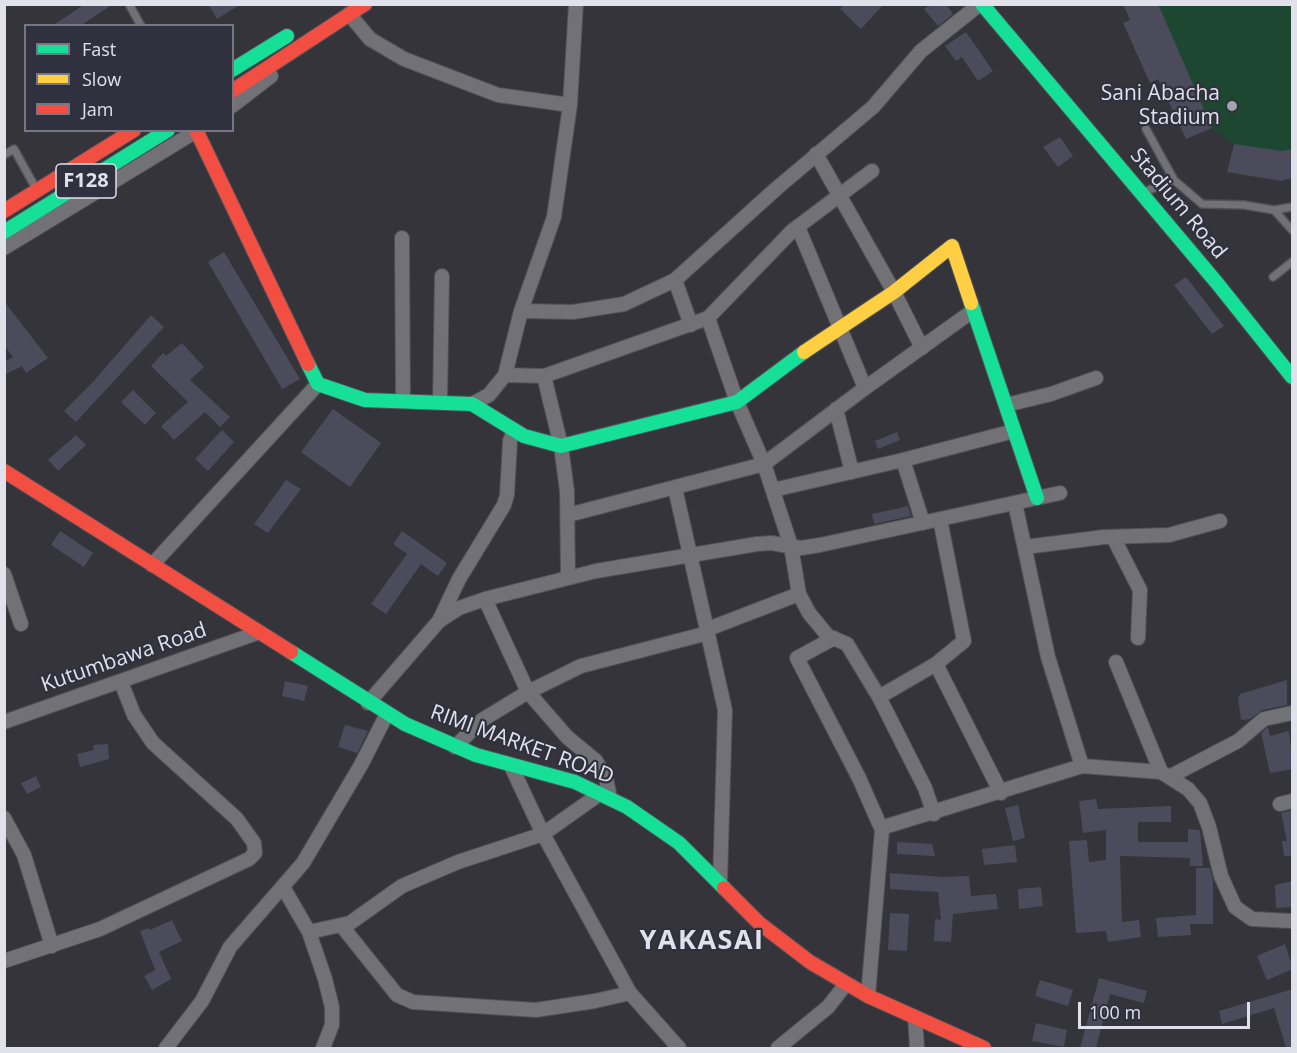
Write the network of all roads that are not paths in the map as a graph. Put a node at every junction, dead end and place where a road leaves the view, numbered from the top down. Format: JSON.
{"nodes":[{"id":1,"x":129,"y":4,"type":"edge"},
{"id":2,"x":365,"y":4,"type":"edge"},
{"id":3,"x":576,"y":4,"type":"edge"},
{"id":4,"x":981,"y":4,"type":"edge"},
{"id":5,"x":349,"y":14,"type":"junction"},
{"id":6,"x":140,"y":24,"type":"edge"},
{"id":7,"x":298,"y":28,"type":"dead end"},
{"id":8,"x":288,"y":53,"type":"junction"},
{"id":9,"x":235,"y":66,"type":"edge"},
{"id":10,"x":234,"y":90,"type":"edge"},
{"id":11,"x":234,"y":105,"type":"edge"},
{"id":12,"x":570,"y":105,"type":"junction"},
{"id":13,"x":1146,"y":129,"type":"dead end"},
{"id":14,"x":115,"y":132,"type":"edge"},
{"id":15,"x":131,"y":132,"type":"edge"},
{"id":16,"x":165,"y":132,"type":"edge"},
{"id":17,"x":196,"y":132,"type":"edge"},
{"id":18,"x":198,"y":132,"type":"edge"},
{"id":19,"x":816,"y":154,"type":"junction"},
{"id":20,"x":4,"y":155,"type":"edge"},
{"id":21,"x":872,"y":171,"type":"dead end"},
{"id":22,"x":1174,"y":180,"type":"junction"},
{"id":23,"x":34,"y":185,"type":"junction"},
{"id":24,"x":1141,"y":193,"type":"junction"},
{"id":25,"x":840,"y":196,"type":"junction"},
{"id":26,"x":4,"y":202,"type":"edge"},
{"id":27,"x":1293,"y":207,"type":"edge"},
{"id":28,"x":1274,"y":210,"type":"junction"},
{"id":29,"x":4,"y":211,"type":"edge"},
{"id":30,"x":798,"y":227,"type":"junction"},
{"id":31,"x":1293,"y":230,"type":"edge"},
{"id":32,"x":4,"y":232,"type":"edge"},
{"id":33,"x":402,"y":238,"type":"dead end"},
{"id":34,"x":4,"y":248,"type":"edge"},
{"id":35,"x":1293,"y":262,"type":"edge"},
{"id":36,"x":442,"y":276,"type":"dead end"},
{"id":37,"x":1273,"y":277,"type":"dead end"},
{"id":38,"x":675,"y":280,"type":"junction"},
{"id":39,"x":894,"y":292,"type":"junction"},
{"id":40,"x":974,"y":310,"type":"junction"},
{"id":41,"x":521,"y":311,"type":"junction"},
{"id":42,"x":708,"y":318,"type":"junction"},
{"id":43,"x":691,"y":325,"type":"junction"},
{"id":44,"x":838,"y":327,"type":"junction"},
{"id":45,"x":922,"y":348,"type":"junction"},
{"id":46,"x":505,"y":375,"type":"junction"},
{"id":47,"x":544,"y":376,"type":"junction"},
{"id":48,"x":1293,"y":377,"type":"edge"},
{"id":49,"x":1096,"y":378,"type":"dead end"},
{"id":50,"x":318,"y":384,"type":"junction"},
{"id":51,"x":865,"y":388,"type":"junction"},
{"id":52,"x":403,"y":400,"type":"junction"},
{"id":53,"x":440,"y":402,"type":"junction"},
{"id":54,"x":737,"y":402,"type":"junction"},
{"id":55,"x":471,"y":404,"type":"junction"},
{"id":56,"x":1006,"y":405,"type":"junction"},
{"id":57,"x":836,"y":409,"type":"junction"},
{"id":58,"x":514,"y":430,"type":"junction"},
{"id":59,"x":1014,"y":431,"type":"junction"},
{"id":60,"x":561,"y":446,"type":"junction"},
{"id":61,"x":903,"y":460,"type":"junction"},
{"id":62,"x":764,"y":464,"type":"junction"},
{"id":63,"x":4,"y":471,"type":"edge"},
{"id":64,"x":852,"y":472,"type":"junction"},
{"id":65,"x":675,"y":488,"type":"junction"},
{"id":66,"x":773,"y":490,"type":"junction"},
{"id":67,"x":1060,"y":493,"type":"dead end"},
{"id":68,"x":1037,"y":498,"type":"junction"},
{"id":69,"x":1015,"y":502,"type":"junction"},
{"id":70,"x":568,"y":514,"type":"junction"},
{"id":71,"x":940,"y":519,"type":"junction"},
{"id":72,"x":1220,"y":521,"type":"dead end"},
{"id":73,"x":923,"y":523,"type":"junction"},
{"id":74,"x":1113,"y":537,"type":"junction"},
{"id":75,"x":791,"y":546,"type":"junction"},
{"id":76,"x":1026,"y":547,"type":"junction"},
{"id":77,"x":691,"y":555,"type":"junction"},
{"id":78,"x":152,"y":565,"type":"junction"},
{"id":79,"x":568,"y":577,"type":"junction"},
{"id":80,"x":6,"y":581,"type":"edge"},
{"id":81,"x":799,"y":594,"type":"junction"},
{"id":82,"x":484,"y":598,"type":"junction"},
{"id":83,"x":439,"y":621,"type":"junction"},
{"id":84,"x":21,"y":624,"type":"dead end"},
{"id":85,"x":708,"y":631,"type":"junction"},
{"id":86,"x":257,"y":633,"type":"junction"},
{"id":87,"x":834,"y":638,"type":"junction"},
{"id":88,"x":1138,"y":638,"type":"dead end"},
{"id":89,"x":1116,"y":662,"type":"dead end"},
{"id":90,"x":936,"y":664,"type":"junction"},
{"id":91,"x":121,"y":682,"type":"junction"},
{"id":92,"x":528,"y":692,"type":"junction"},
{"id":93,"x":879,"y":697,"type":"junction"},
{"id":94,"x":368,"y":703,"type":"junction"},
{"id":95,"x":387,"y":714,"type":"junction"},
{"id":96,"x":1292,"y":716,"type":"edge"},
{"id":97,"x":4,"y":722,"type":"edge"},
{"id":98,"x":455,"y":747,"type":"junction"},
{"id":99,"x":512,"y":766,"type":"junction"},
{"id":100,"x":1082,"y":766,"type":"junction"},
{"id":101,"x":1166,"y":774,"type":"junction"},
{"id":102,"x":1001,"y":793,"type":"junction"},
{"id":103,"x":606,"y":795,"type":"junction"},
{"id":104,"x":934,"y":813,"type":"junction"},
{"id":105,"x":5,"y":818,"type":"edge"},
{"id":106,"x":882,"y":830,"type":"junction"},
{"id":107,"x":543,"y":834,"type":"junction"},
{"id":108,"x":720,"y":882,"type":"junction"},
{"id":109,"x":283,"y":887,"type":"junction"},
{"id":110,"x":1293,"y":921,"type":"edge"},
{"id":111,"x":341,"y":925,"type":"junction"},
{"id":112,"x":309,"y":932,"type":"junction"},
{"id":113,"x":52,"y":946,"type":"junction"},
{"id":114,"x":4,"y":961,"type":"edge"},
{"id":115,"x":846,"y":984,"type":"junction"},
{"id":116,"x":630,"y":993,"type":"junction"},
{"id":117,"x":868,"y":996,"type":"junction"},
{"id":118,"x":915,"y":1017,"type":"junction"},
{"id":119,"x":166,"y":1048,"type":"edge"},
{"id":120,"x":323,"y":1048,"type":"edge"},
{"id":121,"x":679,"y":1048,"type":"edge"},
{"id":122,"x":778,"y":1048,"type":"edge"},
{"id":123,"x":917,"y":1048,"type":"edge"},
{"id":124,"x":984,"y":1048,"type":"edge"}],
"edges":[{"from":1,"to":6,"type":"lane"},
{"from":2,"to":5,"type":"street"},
{"from":3,"to":12,"type":"street"},
{"from":4,"to":19,"type":"street"},
{"from":4,"to":24,"type":"street","name":"Stadium Road"},
{"from":5,"to":8,"type":"street"},
{"from":5,"to":12,"type":"street"},
{"from":7,"to":9,"type":"street"},
{"from":8,"to":10,"type":"street"},
{"from":8,"to":11,"type":"street"},
{"from":12,"to":41,"type":"street"},
{"from":13,"to":22,"type":"lane"},
{"from":14,"to":23,"type":"street"},
{"from":15,"to":29,"type":"street","number":"F128"},
{"from":16,"to":32,"type":"street","number":"F128"},
{"from":17,"to":34,"type":"street"},
{"from":18,"to":50,"type":"street"},
{"from":19,"to":25,"type":"street"},
{"from":19,"to":38,"type":"street"},
{"from":20,"to":23,"type":"lane"},
{"from":21,"to":25,"type":"street"},
{"from":22,"to":24,"type":"lane"},
{"from":22,"to":28,"type":"lane"},
{"from":23,"to":26,"type":"street"},
{"from":24,"to":48,"type":"street","name":"Stadium Road"},
{"from":25,"to":30,"type":"street"},
{"from":25,"to":39,"type":"street"},
{"from":27,"to":28,"type":"lane"},
{"from":28,"to":31,"type":"lane"},
{"from":30,"to":42,"type":"street"},
{"from":30,"to":44,"type":"street"},
{"from":33,"to":52,"type":"street"},
{"from":35,"to":37,"type":"lane"},
{"from":36,"to":53,"type":"street"},
{"from":38,"to":41,"type":"street"},
{"from":38,"to":43,"type":"street"},
{"from":39,"to":40,"type":"street"},
{"from":39,"to":44,"type":"street"},
{"from":39,"to":45,"type":"street"},
{"from":40,"to":45,"type":"street"},
{"from":40,"to":56,"type":"street"},
{"from":41,"to":46,"type":"street"},
{"from":42,"to":43,"type":"street"},
{"from":42,"to":54,"type":"street"},
{"from":43,"to":47,"type":"street"},
{"from":44,"to":51,"type":"street"},
{"from":44,"to":54,"type":"street"},
{"from":45,"to":51,"type":"street"},
{"from":46,"to":47,"type":"street"},
{"from":46,"to":55,"type":"street"},
{"from":47,"to":60,"type":"street"},
{"from":49,"to":56,"type":"street"},
{"from":50,"to":52,"type":"street"},
{"from":50,"to":78,"type":"street"},
{"from":51,"to":57,"type":"street"},
{"from":52,"to":53,"type":"street"},
{"from":53,"to":55,"type":"street"},
{"from":54,"to":60,"type":"street"},
{"from":54,"to":62,"type":"street"},
{"from":55,"to":58,"type":"street"},
{"from":56,"to":59,"type":"street"},
{"from":57,"to":62,"type":"street"},
{"from":57,"to":64,"type":"street"},
{"from":58,"to":60,"type":"street"},
{"from":58,"to":83,"type":"street"},
{"from":59,"to":61,"type":"street"},
{"from":59,"to":68,"type":"street"},
{"from":60,"to":70,"type":"street"},
{"from":61,"to":64,"type":"street"},
{"from":61,"to":73,"type":"street"},
{"from":62,"to":65,"type":"street"},
{"from":62,"to":66,"type":"street"},
{"from":63,"to":78,"type":"street","name":"RIMI MARKET ROAD"},
{"from":64,"to":66,"type":"street"},
{"from":65,"to":70,"type":"street"},
{"from":65,"to":77,"type":"street"},
{"from":66,"to":75,"type":"street"},
{"from":67,"to":68,"type":"street"},
{"from":68,"to":69,"type":"street"},
{"from":69,"to":71,"type":"street"},
{"from":69,"to":76,"type":"street"},
{"from":70,"to":79,"type":"street"},
{"from":71,"to":73,"type":"street"},
{"from":71,"to":90,"type":"street"},
{"from":72,"to":74,"type":"street"},
{"from":73,"to":75,"type":"street"},
{"from":74,"to":76,"type":"street"},
{"from":74,"to":88,"type":"street"},
{"from":75,"to":77,"type":"street"},
{"from":75,"to":81,"type":"street"},
{"from":76,"to":100,"type":"street"},
{"from":77,"to":79,"type":"street"},
{"from":77,"to":85,"type":"street"},
{"from":78,"to":86,"type":"street","name":"RIMI MARKET ROAD"},
{"from":79,"to":82,"type":"street"},
{"from":80,"to":84,"type":"street"},
{"from":81,"to":85,"type":"street"},
{"from":81,"to":87,"type":"street"},
{"from":82,"to":83,"type":"street"},
{"from":82,"to":92,"type":"street"},
{"from":83,"to":94,"type":"street"},
{"from":85,"to":92,"type":"street"},
{"from":85,"to":108,"type":"street"},
{"from":86,"to":91,"type":"street","name":"Kutumbawa Road"},
{"from":86,"to":94,"type":"street","name":"RIMI MARKET ROAD"},
{"from":87,"to":93,"type":"street"},
{"from":87,"to":106,"type":"street"},
{"from":89,"to":101,"type":"street"},
{"from":90,"to":93,"type":"street"},
{"from":90,"to":102,"type":"street"},
{"from":91,"to":97,"type":"street","name":"Kutumbawa Road"},
{"from":91,"to":113,"type":"street"},
{"from":92,"to":98,"type":"street"},
{"from":92,"to":103,"type":"street"},
{"from":93,"to":104,"type":"street"},
{"from":94,"to":95,"type":"street","name":"RIMI MARKET ROAD"},
{"from":95,"to":98,"type":"street","name":"RIMI MARKET ROAD"},
{"from":95,"to":109,"type":"street"},
{"from":96,"to":101,"type":"street"},
{"from":98,"to":99,"type":"street","name":"RIMI MARKET ROAD"},
{"from":99,"to":103,"type":"street","name":"RIMI MARKET ROAD"},
{"from":99,"to":107,"type":"street"},
{"from":100,"to":101,"type":"street"},
{"from":100,"to":102,"type":"street"},
{"from":101,"to":110,"type":"street"},
{"from":102,"to":104,"type":"street"},
{"from":103,"to":107,"type":"street"},
{"from":103,"to":108,"type":"street","name":"RIMI MARKET ROAD"},
{"from":104,"to":106,"type":"street"},
{"from":105,"to":113,"type":"street"},
{"from":106,"to":117,"type":"street"},
{"from":107,"to":111,"type":"street"},
{"from":107,"to":116,"type":"street"},
{"from":108,"to":115,"type":"street","name":"RIMI MARKET ROAD"},
{"from":109,"to":112,"type":"street"},
{"from":109,"to":119,"type":"street"},
{"from":111,"to":112,"type":"street"},
{"from":111,"to":116,"type":"street"},
{"from":112,"to":120,"type":"street"},
{"from":113,"to":114,"type":"street"},
{"from":115,"to":117,"type":"street","name":"RIMI MARKET ROAD"},
{"from":115,"to":122,"type":"street"},
{"from":116,"to":121,"type":"street"},
{"from":117,"to":118,"type":"street","name":"RIMI MARKET ROAD"},
{"from":118,"to":123,"type":"street"},
{"from":118,"to":124,"type":"street","name":"RIMI MARKET ROAD"}]}
